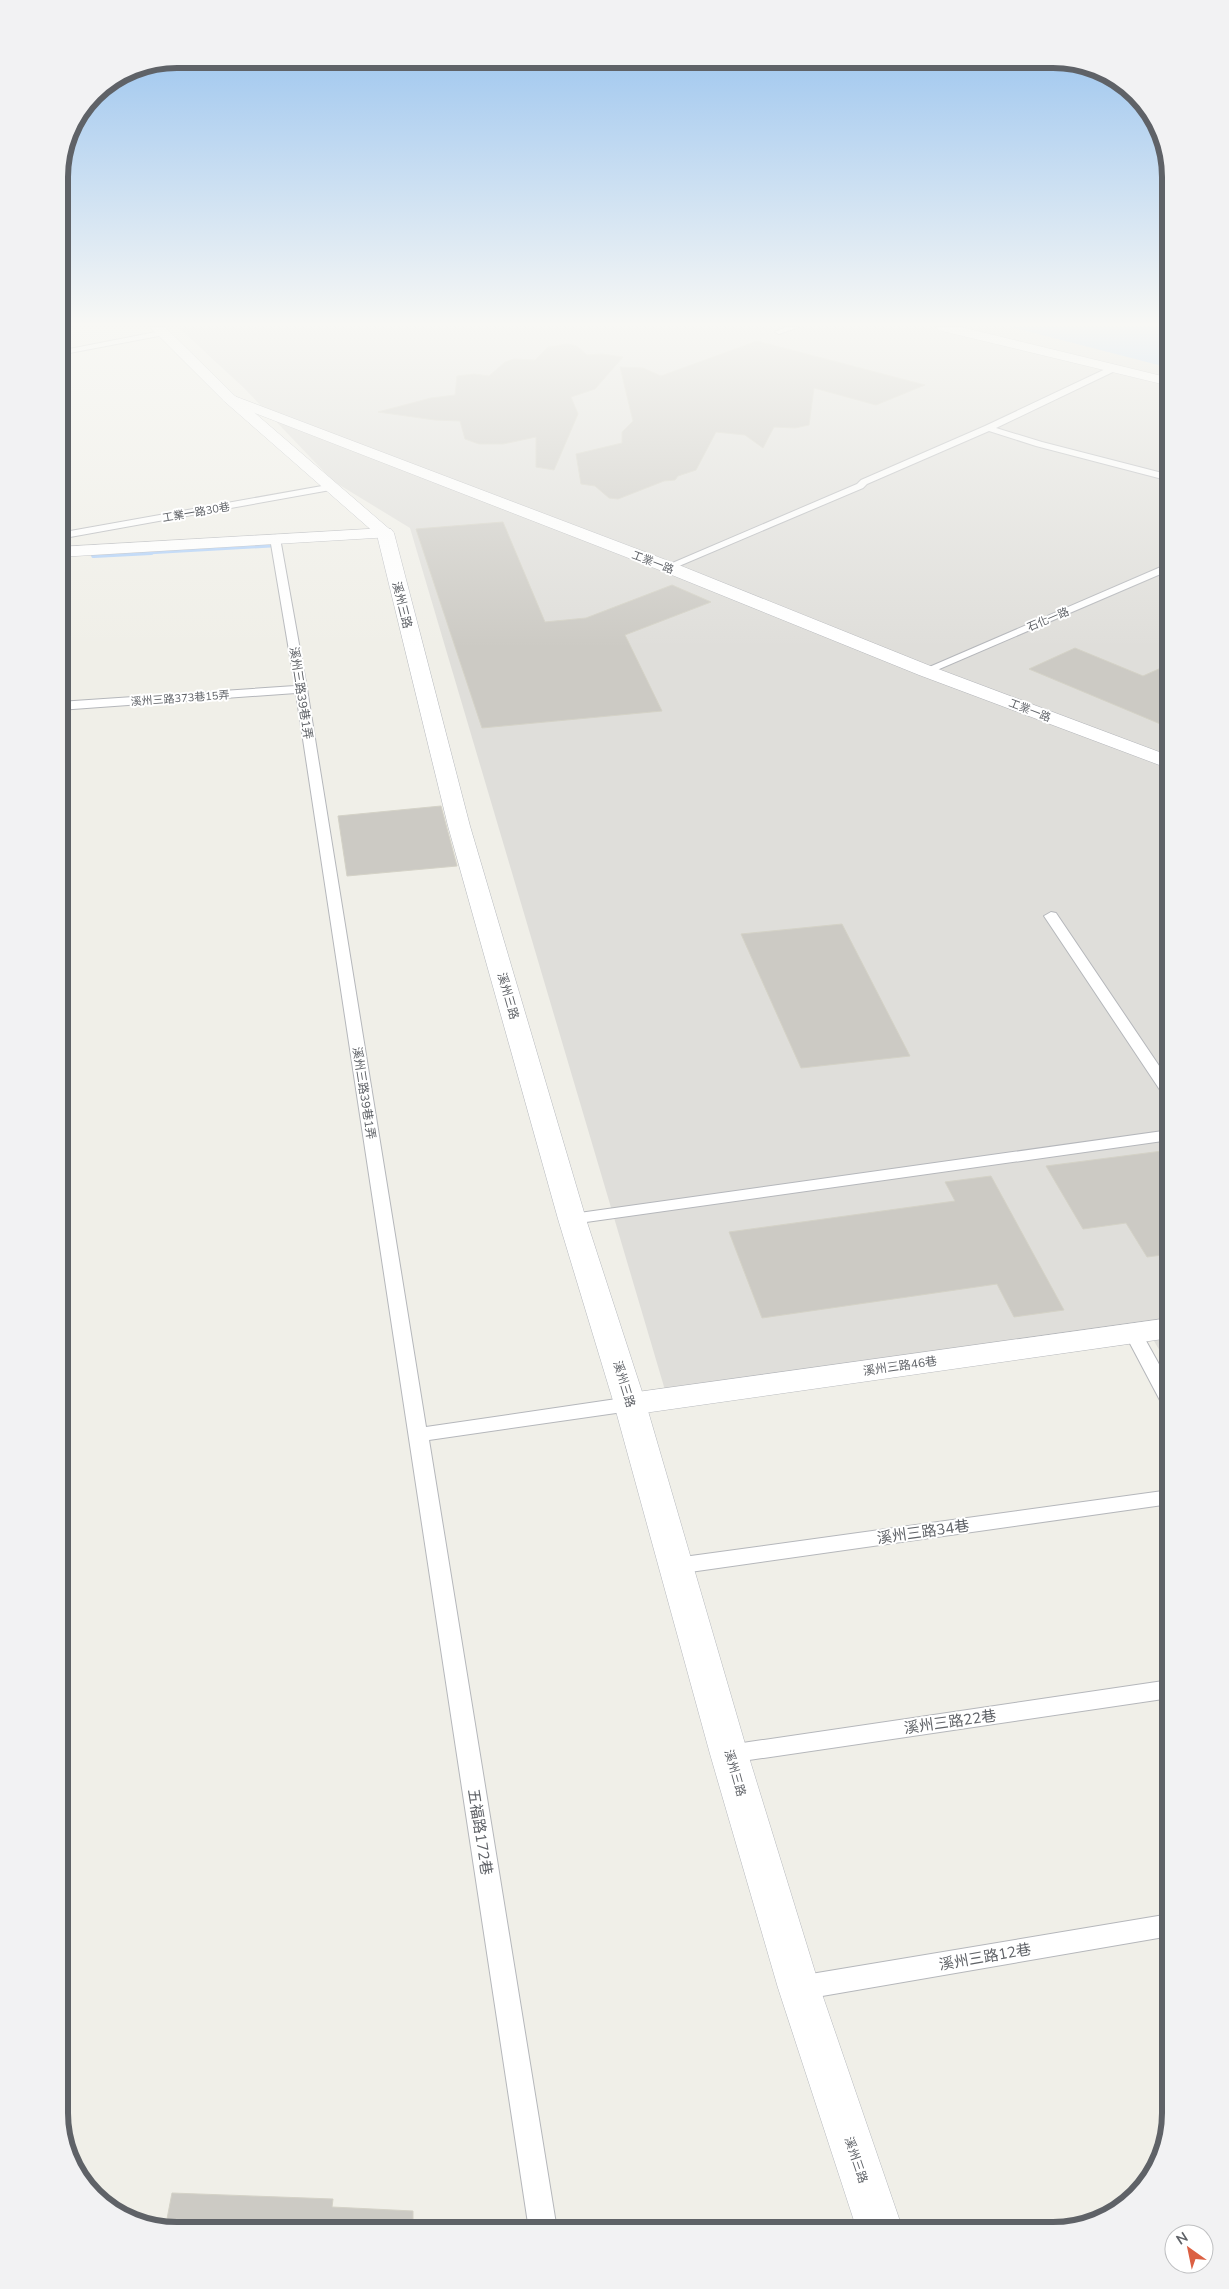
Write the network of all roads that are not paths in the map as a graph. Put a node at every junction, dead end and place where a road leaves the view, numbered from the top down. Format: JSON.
{"nodes":[{"id":1,"x":271,"y":434,"type":"edge"},
{"id":2,"x":322,"y":434,"type":"edge"},
{"id":3,"x":975,"y":434,"type":"edge"},
{"id":4,"x":1007,"y":434,"type":"edge"},
{"id":5,"x":1162,"y":476,"type":"edge"},
{"id":6,"x":333,"y":487,"type":"junction"},
{"id":7,"x":385,"y":533,"type":"junction"},
{"id":8,"x":68,"y":534,"type":"edge"},
{"id":9,"x":275,"y":538,"type":"junction"},
{"id":10,"x":68,"y":551,"type":"edge"},
{"id":11,"x":668,"y":567,"type":"junction"},
{"id":12,"x":1162,"y":569,"type":"edge"},
{"id":13,"x":926,"y":671,"type":"junction"},
{"id":14,"x":301,"y":689,"type":"junction"},
{"id":15,"x":68,"y":705,"type":"edge"},
{"id":16,"x":1162,"y":760,"type":"edge"},
{"id":17,"x":1051,"y":916,"type":"dead end"},
{"id":18,"x":1162,"y":1081,"type":"edge"},
{"id":19,"x":1162,"y":1136,"type":"edge"},
{"id":20,"x":572,"y":1219,"type":"junction"},
{"id":21,"x":1162,"y":1329,"type":"edge"},
{"id":22,"x":1134,"y":1334,"type":"junction"},
{"id":23,"x":1162,"y":1386,"type":"edge"},
{"id":24,"x":630,"y":1404,"type":"junction"},
{"id":25,"x":417,"y":1435,"type":"junction"},
{"id":26,"x":1162,"y":1499,"type":"edge"},
{"id":27,"x":676,"y":1566,"type":"junction"},
{"id":28,"x":1162,"y":1691,"type":"edge"},
{"id":29,"x":729,"y":1754,"type":"junction"},
{"id":30,"x":1162,"y":1926,"type":"edge"},
{"id":31,"x":799,"y":1988,"type":"junction"},
{"id":32,"x":542,"y":2221,"type":"edge"},
{"id":33,"x":877,"y":2222,"type":"edge"}],
"edges":[{"from":1,"to":6,"type":"street"},
{"from":2,"to":11,"type":"street","name":"工業一路"},
{"from":3,"to":11,"type":"lane"},
{"from":4,"to":5,"type":"lane"},
{"from":6,"to":7,"type":"street"},
{"from":6,"to":8,"type":"lane","name":"工業一路30巷"},
{"from":7,"to":9,"type":"street"},
{"from":7,"to":20,"type":"street","name":"溪州三路"},
{"from":9,"to":10,"type":"street"},
{"from":9,"to":14,"type":"lane","name":"溪州三路39巷1弄"},
{"from":11,"to":13,"type":"street","name":"工業一路"},
{"from":12,"to":13,"type":"lane","name":"石化一路"},
{"from":13,"to":16,"type":"street","name":"工業一路"},
{"from":14,"to":15,"type":"lane","name":"溪州三路373巷15弄"},
{"from":14,"to":25,"type":"lane","name":"溪州三路39巷1弄"},
{"from":17,"to":18,"type":"lane"},
{"from":19,"to":20,"type":"lane"},
{"from":20,"to":24,"type":"street","name":"溪州三路"},
{"from":21,"to":22,"type":"street","name":"溪州三路46巷"},
{"from":22,"to":23,"type":"lane"},
{"from":22,"to":24,"type":"street","name":"溪州三路46巷"},
{"from":24,"to":25,"type":"lane"},
{"from":24,"to":27,"type":"street","name":"溪州三路"},
{"from":25,"to":32,"type":"lane","name":"五福路172巷"},
{"from":26,"to":27,"type":"lane","name":"溪州三路34巷"},
{"from":27,"to":29,"type":"street","name":"溪州三路"},
{"from":28,"to":29,"type":"lane","name":"溪州三路22巷"},
{"from":29,"to":31,"type":"street","name":"溪州三路"},
{"from":30,"to":31,"type":"lane","name":"溪州三路12巷"},
{"from":31,"to":33,"type":"street","name":"溪州三路"}]}
